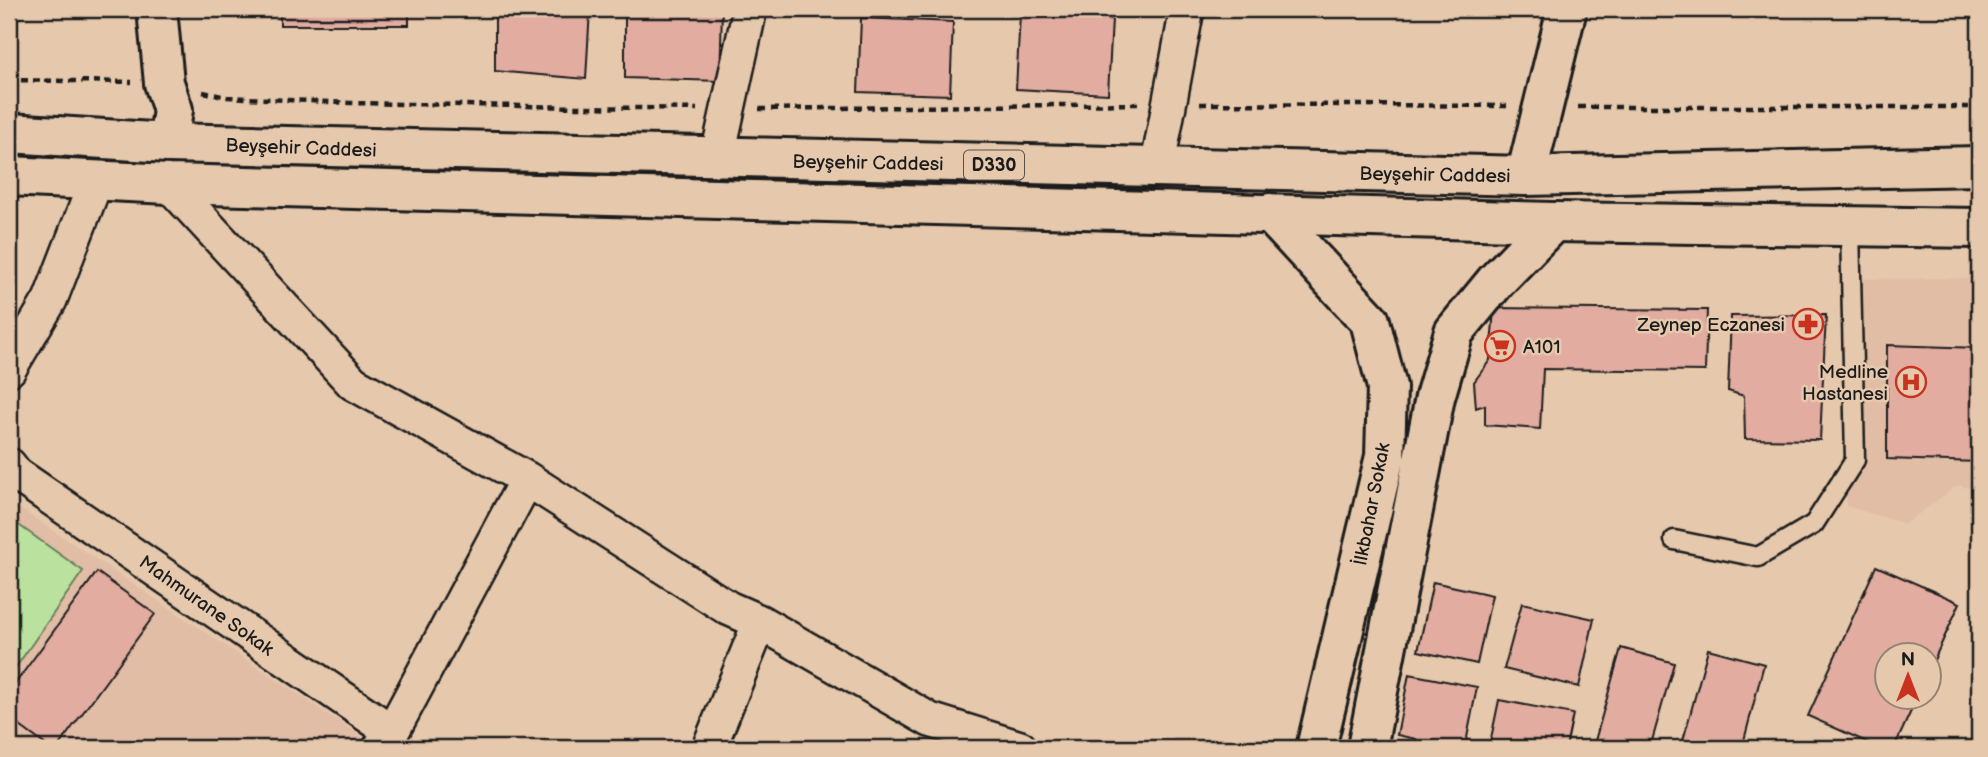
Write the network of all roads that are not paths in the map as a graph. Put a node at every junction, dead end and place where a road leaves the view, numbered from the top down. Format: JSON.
{"nodes":[{"id":1,"x":158,"y":9,"type":"edge"},
{"id":2,"x":750,"y":9,"type":"edge"},
{"id":3,"x":1187,"y":9,"type":"edge"},
{"id":4,"x":1567,"y":9,"type":"edge"},
{"id":5,"x":9,"y":133,"type":"edge"},
{"id":6,"x":168,"y":143,"type":"junction"},
{"id":7,"x":717,"y":159,"type":"junction"},
{"id":8,"x":1979,"y":166,"type":"edge"},
{"id":9,"x":1157,"y":169,"type":"junction"},
{"id":10,"x":9,"y":176,"type":"edge"},
{"id":11,"x":1526,"y":176,"type":"junction"},
{"id":12,"x":96,"y":181,"type":"junction"},
{"id":13,"x":169,"y":184,"type":"junction"},
{"id":14,"x":1270,"y":214,"type":"junction"},
{"id":15,"x":1553,"y":222,"type":"junction"},
{"id":16,"x":1850,"y":225,"type":"junction"},
{"id":17,"x":1979,"y":228,"type":"edge"},
{"id":18,"x":9,"y":369,"type":"edge"},
{"id":19,"x":9,"y":465,"type":"edge"},
{"id":20,"x":527,"y":479,"type":"junction"},
{"id":21,"x":1674,"y":540,"type":"dead end"},
{"id":22,"x":761,"y":622,"type":"junction"},
{"id":23,"x":386,"y":740,"type":"edge"},
{"id":24,"x":709,"y":748,"type":"edge"},
{"id":25,"x":1020,"y":748,"type":"edge"},
{"id":26,"x":1316,"y":748,"type":"edge"},
{"id":27,"x":1367,"y":748,"type":"edge"}],
"edges":[{"from":1,"to":6,"type":"main road"},
{"from":2,"to":7,"type":"street"},
{"from":3,"to":9,"type":"street"},
{"from":4,"to":11,"type":"main road"},
{"from":5,"to":6,"type":"main road","name":"Beyşehir Caddesi","number":"D330"},
{"from":6,"to":7,"type":"main road","name":"Beyşehir Caddesi","number":"D330"},
{"from":7,"to":9,"type":"main road","name":"Beyşehir Caddesi","number":"D330"},
{"from":8,"to":11,"type":"main road","name":"Beyşehir Caddesi","number":"D330"},
{"from":9,"to":11,"type":"main road","name":"Beyşehir Caddesi","number":"D330"},
{"from":10,"to":12,"type":"main road","number":"D330"},
{"from":12,"to":13,"type":"main road","number":"D330"},
{"from":12,"to":18,"type":"street"},
{"from":13,"to":14,"type":"main road","number":"D330"},
{"from":13,"to":20,"type":"street"},
{"from":14,"to":15,"type":"main road","number":"D330"},
{"from":14,"to":26,"type":"main road","name":"İlkbahar Sokak"},
{"from":15,"to":16,"type":"main road","number":"D330"},
{"from":15,"to":27,"type":"main road"},
{"from":16,"to":17,"type":"main road","number":"D330"},
{"from":16,"to":21,"type":"lane"},
{"from":19,"to":23,"type":"street","name":"Mahmurane Sokak"},
{"from":20,"to":22,"type":"street"},
{"from":20,"to":23,"type":"street"},
{"from":22,"to":24,"type":"street"},
{"from":22,"to":25,"type":"street"}]}
